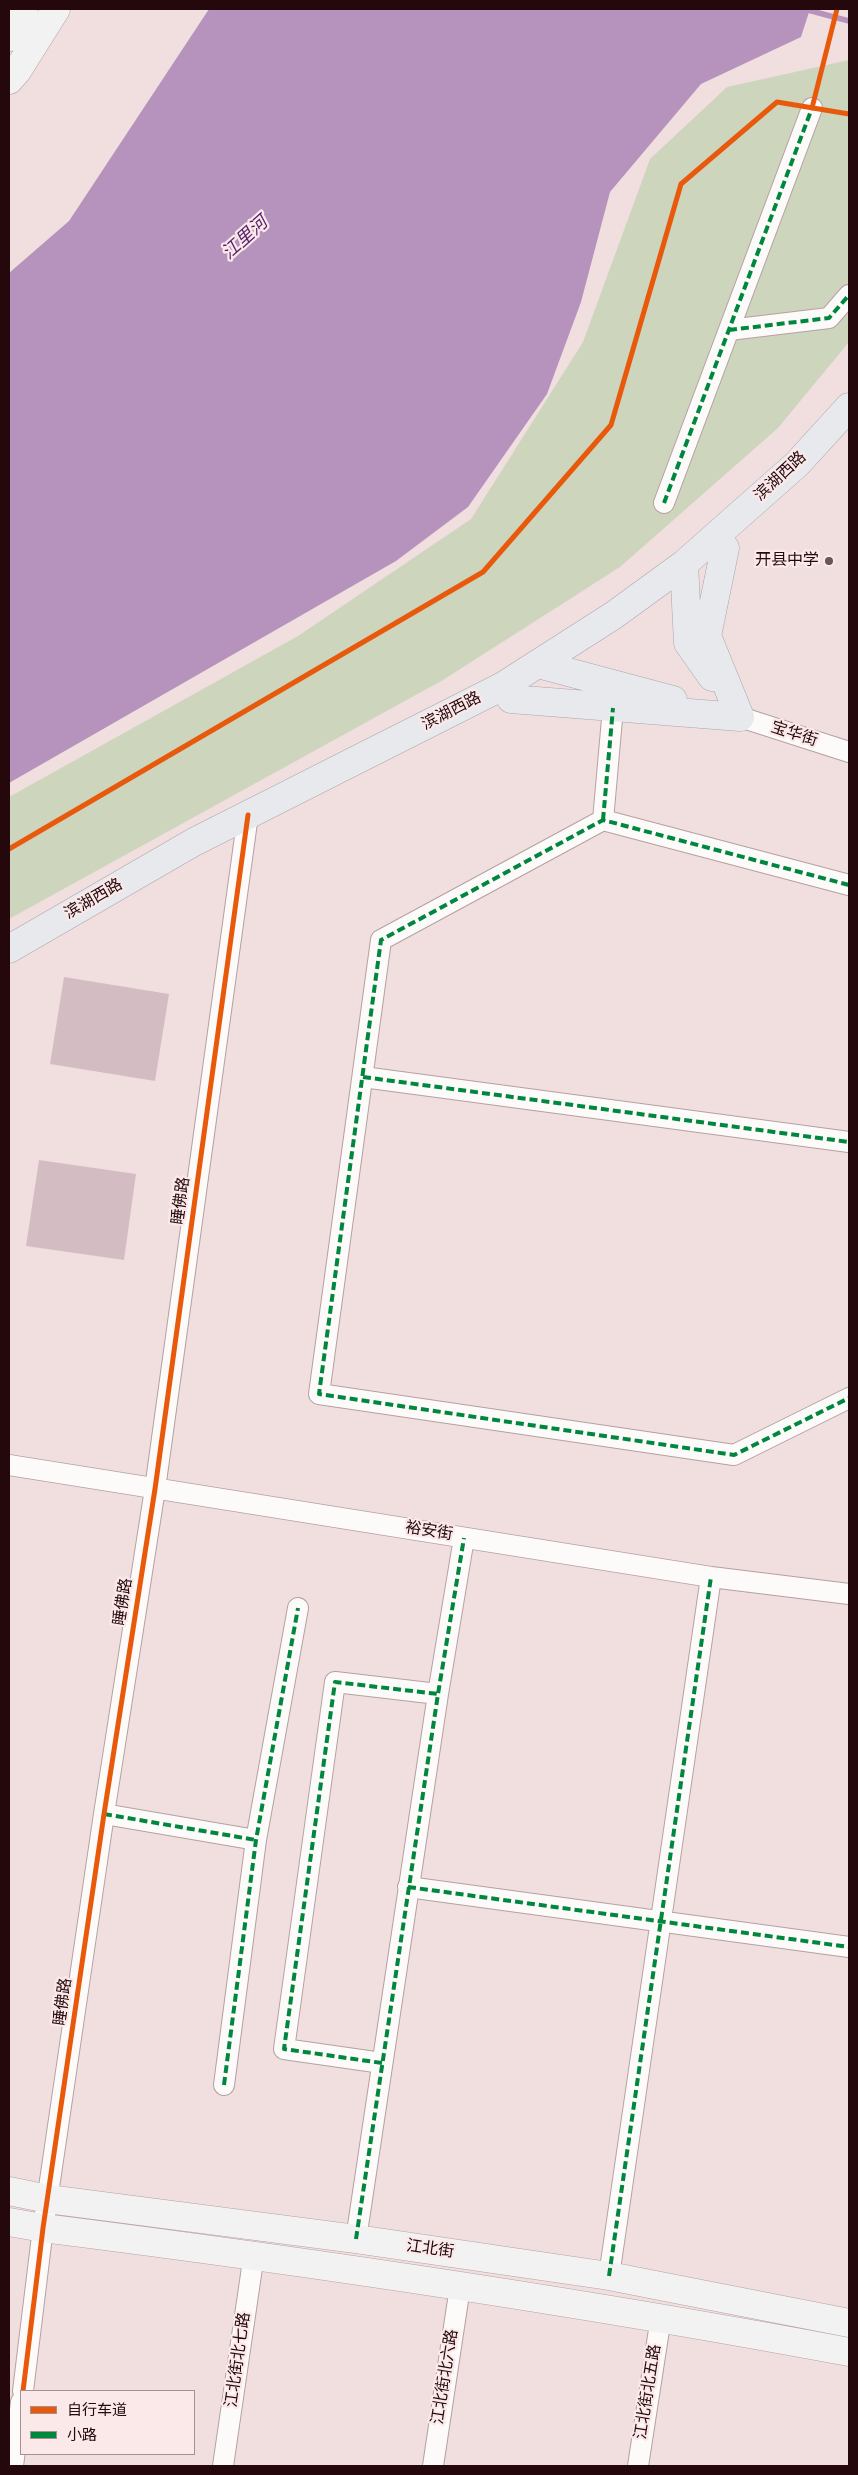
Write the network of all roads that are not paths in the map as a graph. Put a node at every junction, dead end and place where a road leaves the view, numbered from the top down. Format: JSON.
{"nodes":[{"id":1,"x":24,"y":9,"type":"edge"},
{"id":2,"x":56,"y":9,"type":"edge"},
{"id":3,"x":9,"y":37,"type":"edge"},
{"id":4,"x":9,"y":80,"type":"edge"},
{"id":5,"x":812,"y":108,"type":"dead end"},
{"id":6,"x":849,"y":295,"type":"edge"},
{"id":7,"x":729,"y":330,"type":"junction"},
{"id":8,"x":849,"y":407,"type":"edge"},
{"id":9,"x":849,"y":430,"type":"edge"},
{"id":10,"x":664,"y":503,"type":"dead end"},
{"id":11,"x":725,"y":548,"type":"junction"},
{"id":12,"x":684,"y":574,"type":"junction"},
{"id":13,"x":548,"y":667,"type":"junction"},
{"id":14,"x":511,"y":699,"type":"junction"},
{"id":15,"x":613,"y":708,"type":"junction"},
{"id":16,"x":740,"y":717,"type":"junction"},
{"id":17,"x":849,"y":752,"type":"edge"},
{"id":18,"x":603,"y":820,"type":"junction"},
{"id":19,"x":247,"y":825,"type":"junction"},
{"id":20,"x":849,"y":885,"type":"edge"},
{"id":21,"x":9,"y":949,"type":"edge"},
{"id":22,"x":9,"y":967,"type":"edge"},
{"id":23,"x":363,"y":1077,"type":"junction"},
{"id":24,"x":849,"y":1142,"type":"edge"},
{"id":25,"x":849,"y":1398,"type":"edge"},
{"id":26,"x":9,"y":1465,"type":"edge"},
{"id":27,"x":155,"y":1489,"type":"junction"},
{"id":28,"x":464,"y":1538,"type":"junction"},
{"id":29,"x":711,"y":1577,"type":"junction"},
{"id":30,"x":849,"y":1594,"type":"edge"},
{"id":31,"x":298,"y":1608,"type":"dead end"},
{"id":32,"x":438,"y":1694,"type":"junction"},
{"id":33,"x":104,"y":1814,"type":"junction"},
{"id":34,"x":256,"y":1840,"type":"junction"},
{"id":35,"x":408,"y":1887,"type":"junction"},
{"id":36,"x":659,"y":1921,"type":"junction"},
{"id":37,"x":849,"y":1947,"type":"edge"},
{"id":38,"x":382,"y":2063,"type":"junction"},
{"id":39,"x":224,"y":2085,"type":"dead end"},
{"id":40,"x":9,"y":2191,"type":"edge"},
{"id":41,"x":48,"y":2199,"type":"junction"},
{"id":42,"x":9,"y":2222,"type":"edge"},
{"id":43,"x":43,"y":2228,"type":"junction"},
{"id":44,"x":356,"y":2238,"type":"junction"},
{"id":45,"x":254,"y":2254,"type":"junction"},
{"id":46,"x":609,"y":2276,"type":"junction"},
{"id":47,"x":460,"y":2288,"type":"junction"},
{"id":48,"x":661,"y":2317,"type":"junction"},
{"id":49,"x":849,"y":2323,"type":"edge"},
{"id":50,"x":849,"y":2352,"type":"edge"},
{"id":51,"x":23,"y":2390,"type":"edge"},
{"id":52,"x":20,"y":2410,"type":"edge"},
{"id":53,"x":13,"y":2466,"type":"edge"},
{"id":54,"x":223,"y":2466,"type":"edge"},
{"id":55,"x":433,"y":2466,"type":"edge"},
{"id":56,"x":638,"y":2466,"type":"edge"}],
"edges":[{"from":1,"to":3,"type":"main road"},
{"from":2,"to":4,"type":"main road"},
{"from":5,"to":7,"type":"street"},
{"from":6,"to":7,"type":"street"},
{"from":7,"to":10,"type":"street"},
{"from":8,"to":12,"type":"main road","name":"滨湖西路"},
{"from":9,"to":11,"type":"main road","name":"滨湖西路"},
{"from":11,"to":12,"type":"main road","name":"滨湖西路"},
{"from":11,"to":16,"type":"main road"},
{"from":12,"to":13,"type":"main road","name":"滨湖西路"},
{"from":12,"to":16,"type":"main road"},
{"from":13,"to":14,"type":"main road","name":"滨湖西路"},
{"from":13,"to":16,"type":"main road"},
{"from":13,"to":19,"type":"main road","name":"滨湖西路"},
{"from":14,"to":15,"type":"main road"},
{"from":14,"to":19,"type":"main road","name":"滨湖西路"},
{"from":15,"to":16,"type":"main road"},
{"from":15,"to":18,"type":"street"},
{"from":16,"to":17,"type":"street","name":"宝华街"},
{"from":18,"to":20,"type":"street"},
{"from":18,"to":23,"type":"street"},
{"from":19,"to":21,"type":"main road","name":"滨湖西路"},
{"from":19,"to":22,"type":"main road","name":"滨湖西路"},
{"from":19,"to":27,"type":"street","name":"睡佛路"},
{"from":23,"to":24,"type":"street"},
{"from":23,"to":25,"type":"street"},
{"from":26,"to":27,"type":"street","name":"裕安街"},
{"from":27,"to":28,"type":"street","name":"裕安街"},
{"from":27,"to":33,"type":"street","name":"睡佛路"},
{"from":28,"to":29,"type":"street","name":"裕安街"},
{"from":28,"to":32,"type":"street"},
{"from":29,"to":30,"type":"street","name":"裕安街"},
{"from":29,"to":36,"type":"street"},
{"from":31,"to":34,"type":"street"},
{"from":32,"to":35,"type":"street"},
{"from":32,"to":38,"type":"street"},
{"from":33,"to":34,"type":"street"},
{"from":33,"to":41,"type":"street","name":"睡佛路"},
{"from":34,"to":39,"type":"street"},
{"from":35,"to":36,"type":"street"},
{"from":35,"to":38,"type":"street"},
{"from":36,"to":37,"type":"street"},
{"from":36,"to":46,"type":"street"},
{"from":38,"to":44,"type":"street"},
{"from":40,"to":41,"type":"main road","name":"江北街"},
{"from":41,"to":43,"type":"street","name":"睡佛路"},
{"from":41,"to":44,"type":"main road","name":"江北街"},
{"from":42,"to":43,"type":"main road","name":"江北街"},
{"from":43,"to":45,"type":"main road","name":"江北街"},
{"from":43,"to":51,"type":"street","name":"睡佛路"},
{"from":44,"to":46,"type":"main road","name":"江北街"},
{"from":45,"to":47,"type":"main road","name":"江北街"},
{"from":45,"to":54,"type":"street","name":"江北街北七路"},
{"from":46,"to":49,"type":"main road","name":"江北街"},
{"from":47,"to":48,"type":"main road","name":"江北街"},
{"from":47,"to":55,"type":"street","name":"江北街北六路"},
{"from":48,"to":50,"type":"main road","name":"江北街"},
{"from":48,"to":56,"type":"street","name":"江北街北五路"},
{"from":52,"to":53,"type":"street"}]}
